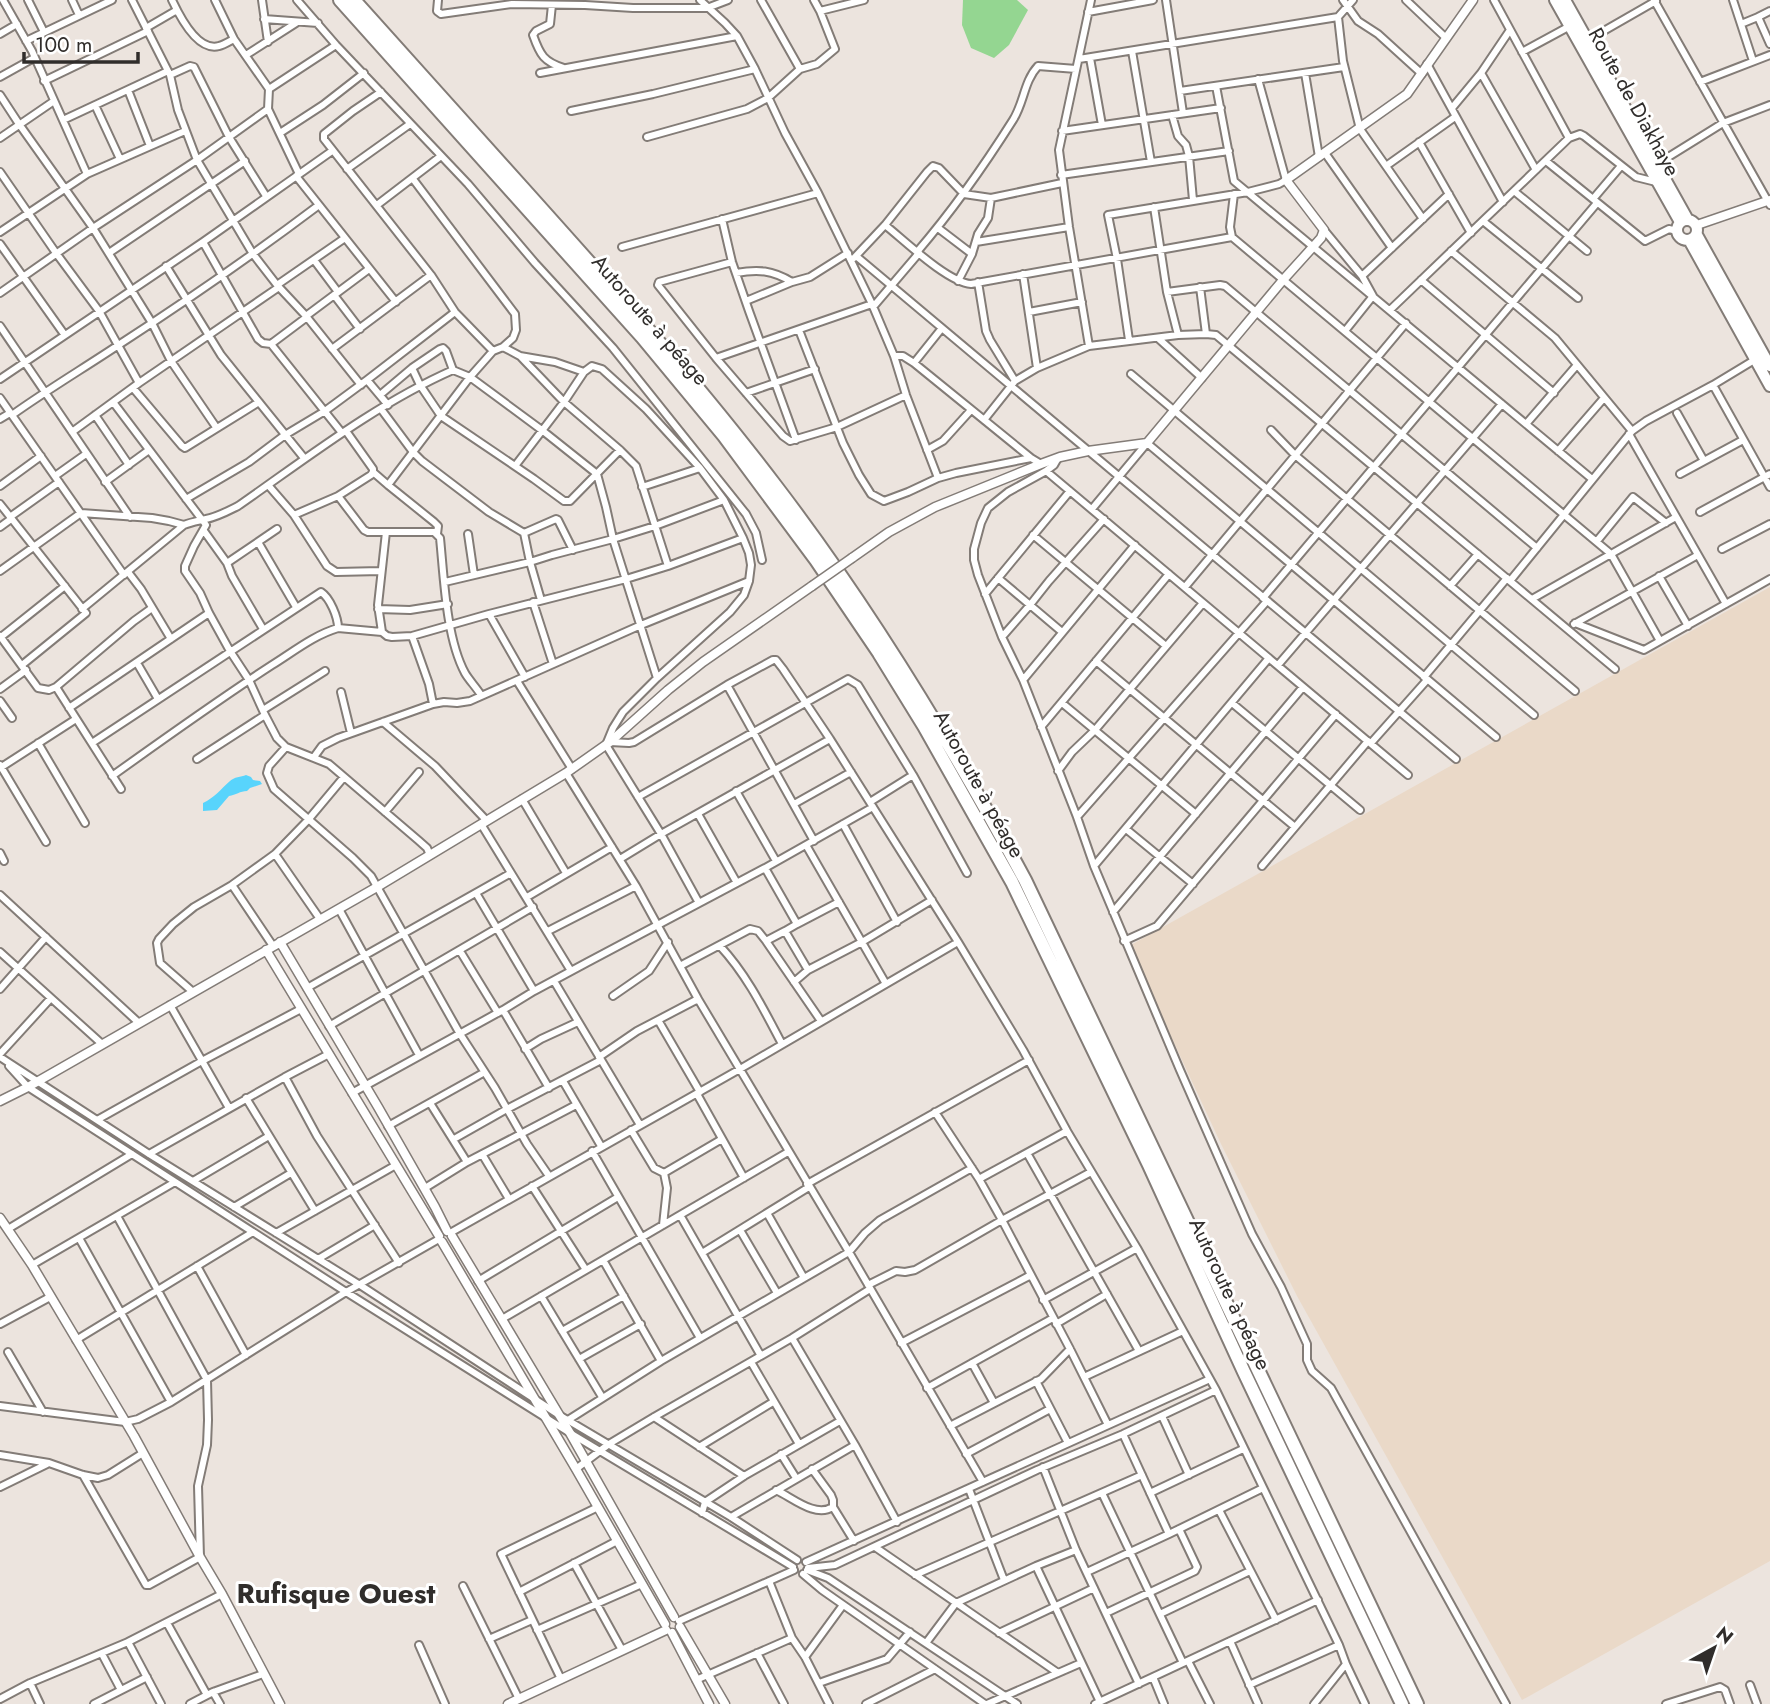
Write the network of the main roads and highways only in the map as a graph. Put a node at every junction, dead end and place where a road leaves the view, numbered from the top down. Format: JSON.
{"nodes":[{"id":1,"x":340,"y":0,"type":"edge"},
{"id":2,"x":354,"y":0,"type":"edge"},
{"id":3,"x":1555,"y":0,"type":"edge"},
{"id":4,"x":1565,"y":0,"type":"edge"},
{"id":5,"x":1688,"y":229,"type":"junction"},
{"id":6,"x":1766,"y":361,"type":"edge"},
{"id":7,"x":1770,"y":386,"type":"edge"},
{"id":8,"x":1402,"y":1704,"type":"edge"},
{"id":9,"x":1417,"y":1704,"type":"edge"}],
"edges":[{"from":1,"to":8,"type":"highway","name":"Autoroute à péage"},
{"from":2,"to":9,"type":"highway"},
{"from":3,"to":5,"type":"main road","name":"Route de Diakhaye"},
{"from":4,"to":5,"type":"main road","name":"Route de Diakhaye"},
{"from":5,"to":6,"type":"main road","name":"Route de Diakhaye"},
{"from":6,"to":7,"type":"main road","name":"Route de Diakhaye"}]}
